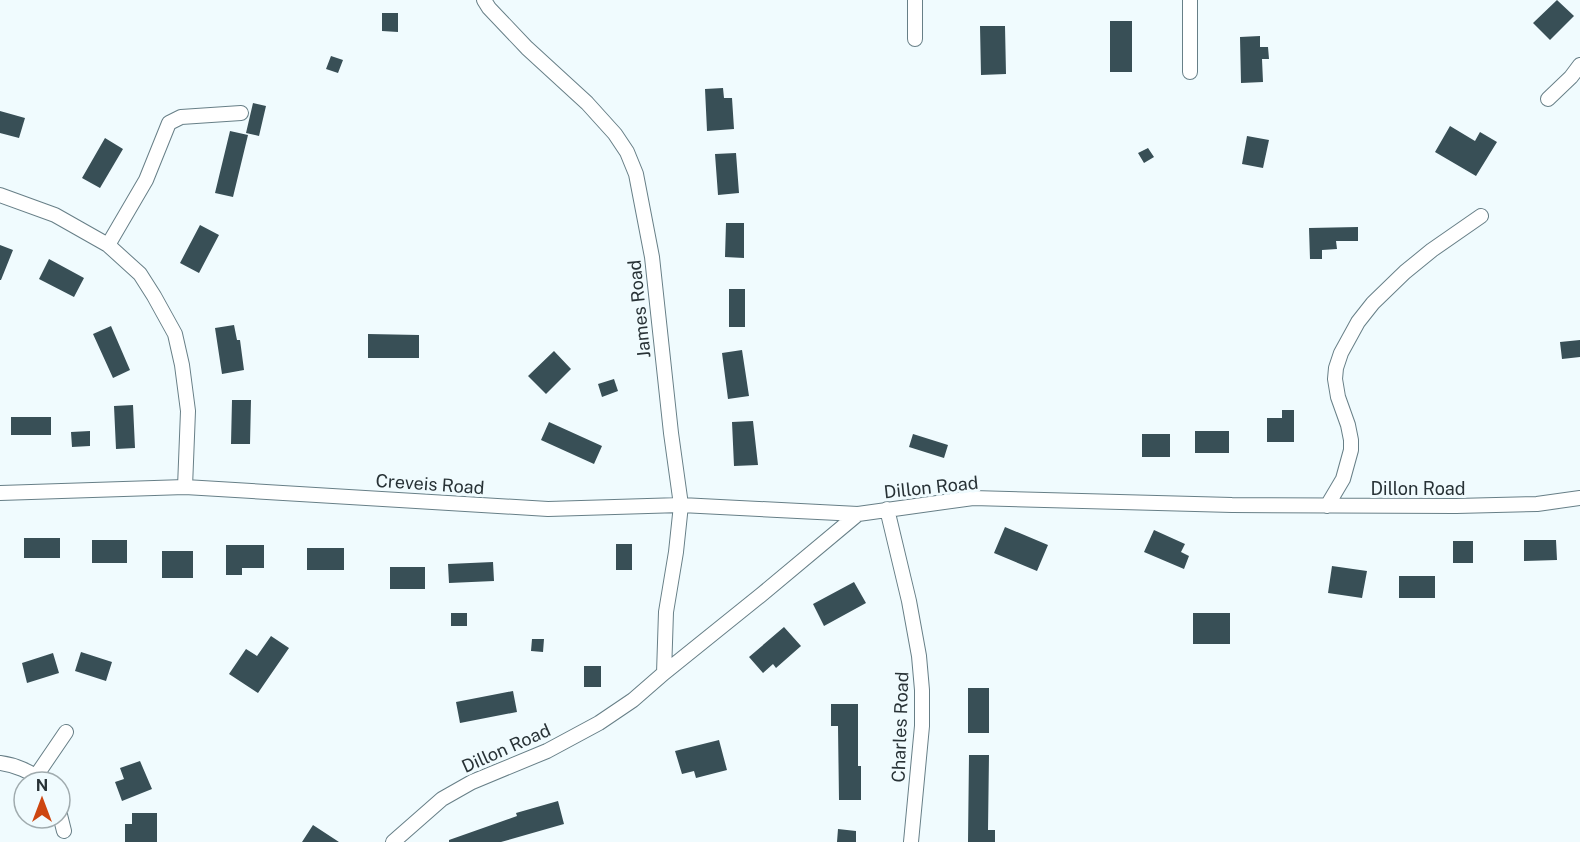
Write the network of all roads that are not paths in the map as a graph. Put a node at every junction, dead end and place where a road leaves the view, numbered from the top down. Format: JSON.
{"nodes":[{"id":1,"x":483,"y":0,"type":"edge"},
{"id":2,"x":915,"y":0,"type":"edge"},
{"id":3,"x":1190,"y":0,"type":"edge"},
{"id":4,"x":915,"y":39,"type":"dead end"},
{"id":5,"x":1580,"y":65,"type":"edge"},
{"id":6,"x":1190,"y":72,"type":"dead end"},
{"id":7,"x":1548,"y":99,"type":"dead end"},
{"id":8,"x":241,"y":114,"type":"dead end"},
{"id":9,"x":0,"y":195,"type":"edge"},
{"id":10,"x":1481,"y":216,"type":"dead end"},
{"id":11,"x":108,"y":245,"type":"junction"},
{"id":12,"x":185,"y":487,"type":"junction"},
{"id":13,"x":0,"y":493,"type":"edge"},
{"id":14,"x":1580,"y":498,"type":"edge"},
{"id":15,"x":681,"y":506,"type":"junction"},
{"id":16,"x":1327,"y":506,"type":"junction"},
{"id":17,"x":887,"y":509,"type":"junction"},
{"id":18,"x":858,"y":514,"type":"junction"},
{"id":19,"x":664,"y":673,"type":"junction"},
{"id":20,"x":66,"y":732,"type":"dead end"},
{"id":21,"x":0,"y":763,"type":"edge"},
{"id":22,"x":22,"y":770,"type":"edge"},
{"id":23,"x":44,"y":770,"type":"edge"},
{"id":24,"x":393,"y":842,"type":"edge"},
{"id":25,"x":911,"y":842,"type":"edge"}],
"edges":[{"from":1,"to":15,"type":"street","name":"James Road"},
{"from":2,"to":4,"type":"street"},
{"from":3,"to":6,"type":"street"},
{"from":5,"to":7,"type":"street"},
{"from":8,"to":11,"type":"street"},
{"from":9,"to":11,"type":"street"},
{"from":10,"to":16,"type":"street"},
{"from":11,"to":12,"type":"street"},
{"from":12,"to":13,"type":"street","name":"Creveis Road"},
{"from":12,"to":15,"type":"street","name":"Creveis Road"},
{"from":14,"to":16,"type":"street","name":"Dillon Road"},
{"from":15,"to":18,"type":"street","name":"Creveis Road"},
{"from":15,"to":19,"type":"street","name":"James Road"},
{"from":16,"to":17,"type":"street","name":"Dillon Road"},
{"from":17,"to":18,"type":"street","name":"Dillon Road"},
{"from":17,"to":25,"type":"street","name":"Charles Road"},
{"from":18,"to":19,"type":"street","name":"Dillon Road"},
{"from":19,"to":24,"type":"street","name":"Dillon Road"},
{"from":20,"to":23,"type":"street"},
{"from":21,"to":22,"type":"street"}]}
